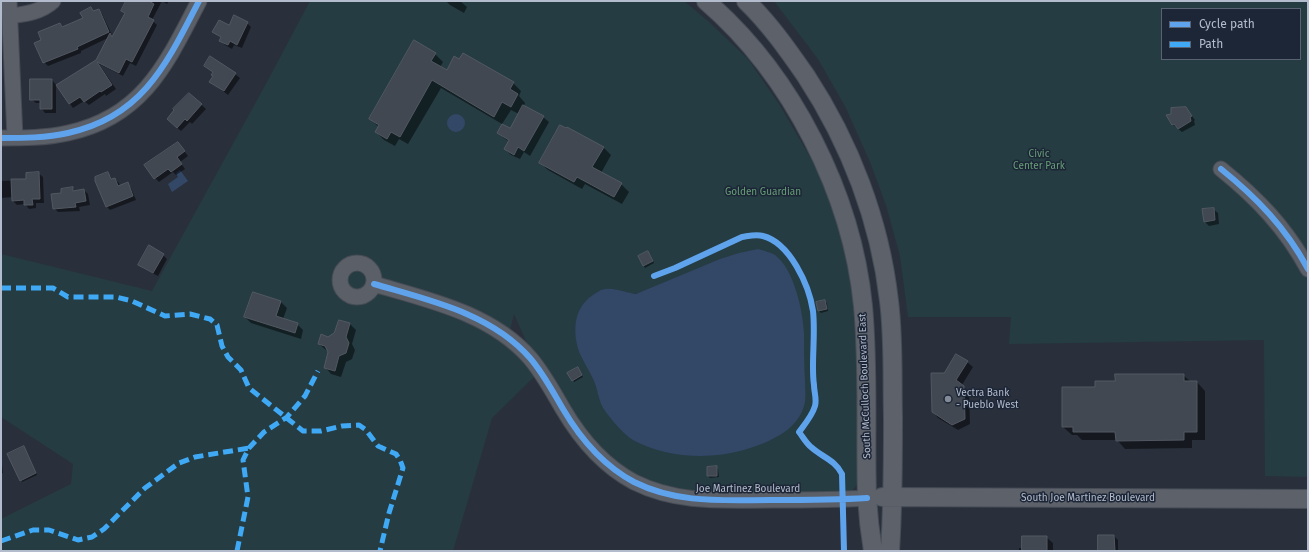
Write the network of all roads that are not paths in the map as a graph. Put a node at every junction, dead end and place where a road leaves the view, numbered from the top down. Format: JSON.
{"nodes":[{"id":1,"x":53,"y":1,"type":"edge"},
{"id":2,"x":199,"y":1,"type":"edge"},
{"id":3,"x":706,"y":1,"type":"edge"},
{"id":4,"x":746,"y":1,"type":"edge"},
{"id":5,"x":10,"y":8,"type":"edge"},
{"id":6,"x":8,"y":138,"type":"edge"},
{"id":7,"x":1221,"y":169,"type":"dead end"},
{"id":8,"x":1308,"y":269,"type":"edge"},
{"id":9,"x":374,"y":284,"type":"dead end"},
{"id":10,"x":893,"y":497,"type":"junction"},
{"id":11,"x":867,"y":498,"type":"junction"},
{"id":12,"x":1308,"y":499,"type":"edge"},
{"id":13,"x":872,"y":551,"type":"edge"},
{"id":14,"x":890,"y":551,"type":"edge"}],
"edges":[{"from":1,"to":5,"type":"street"},
{"from":2,"to":6,"type":"street"},
{"from":3,"to":11,"type":"main road","name":"South McCulloch Boulevard East"},
{"from":4,"to":10,"type":"main road"},
{"from":5,"to":6,"type":"street"},
{"from":7,"to":8,"type":"street"},
{"from":9,"to":11,"type":"street","name":"Joe Martinez Boulevard"},
{"from":10,"to":11,"type":"main road","name":"South Joe Martinez Boulevard"},
{"from":10,"to":12,"type":"main road","name":"South Joe Martinez Boulevard"},
{"from":10,"to":14,"type":"main road"},
{"from":11,"to":13,"type":"main road","name":"South McCulloch Boulevard East"}]}
